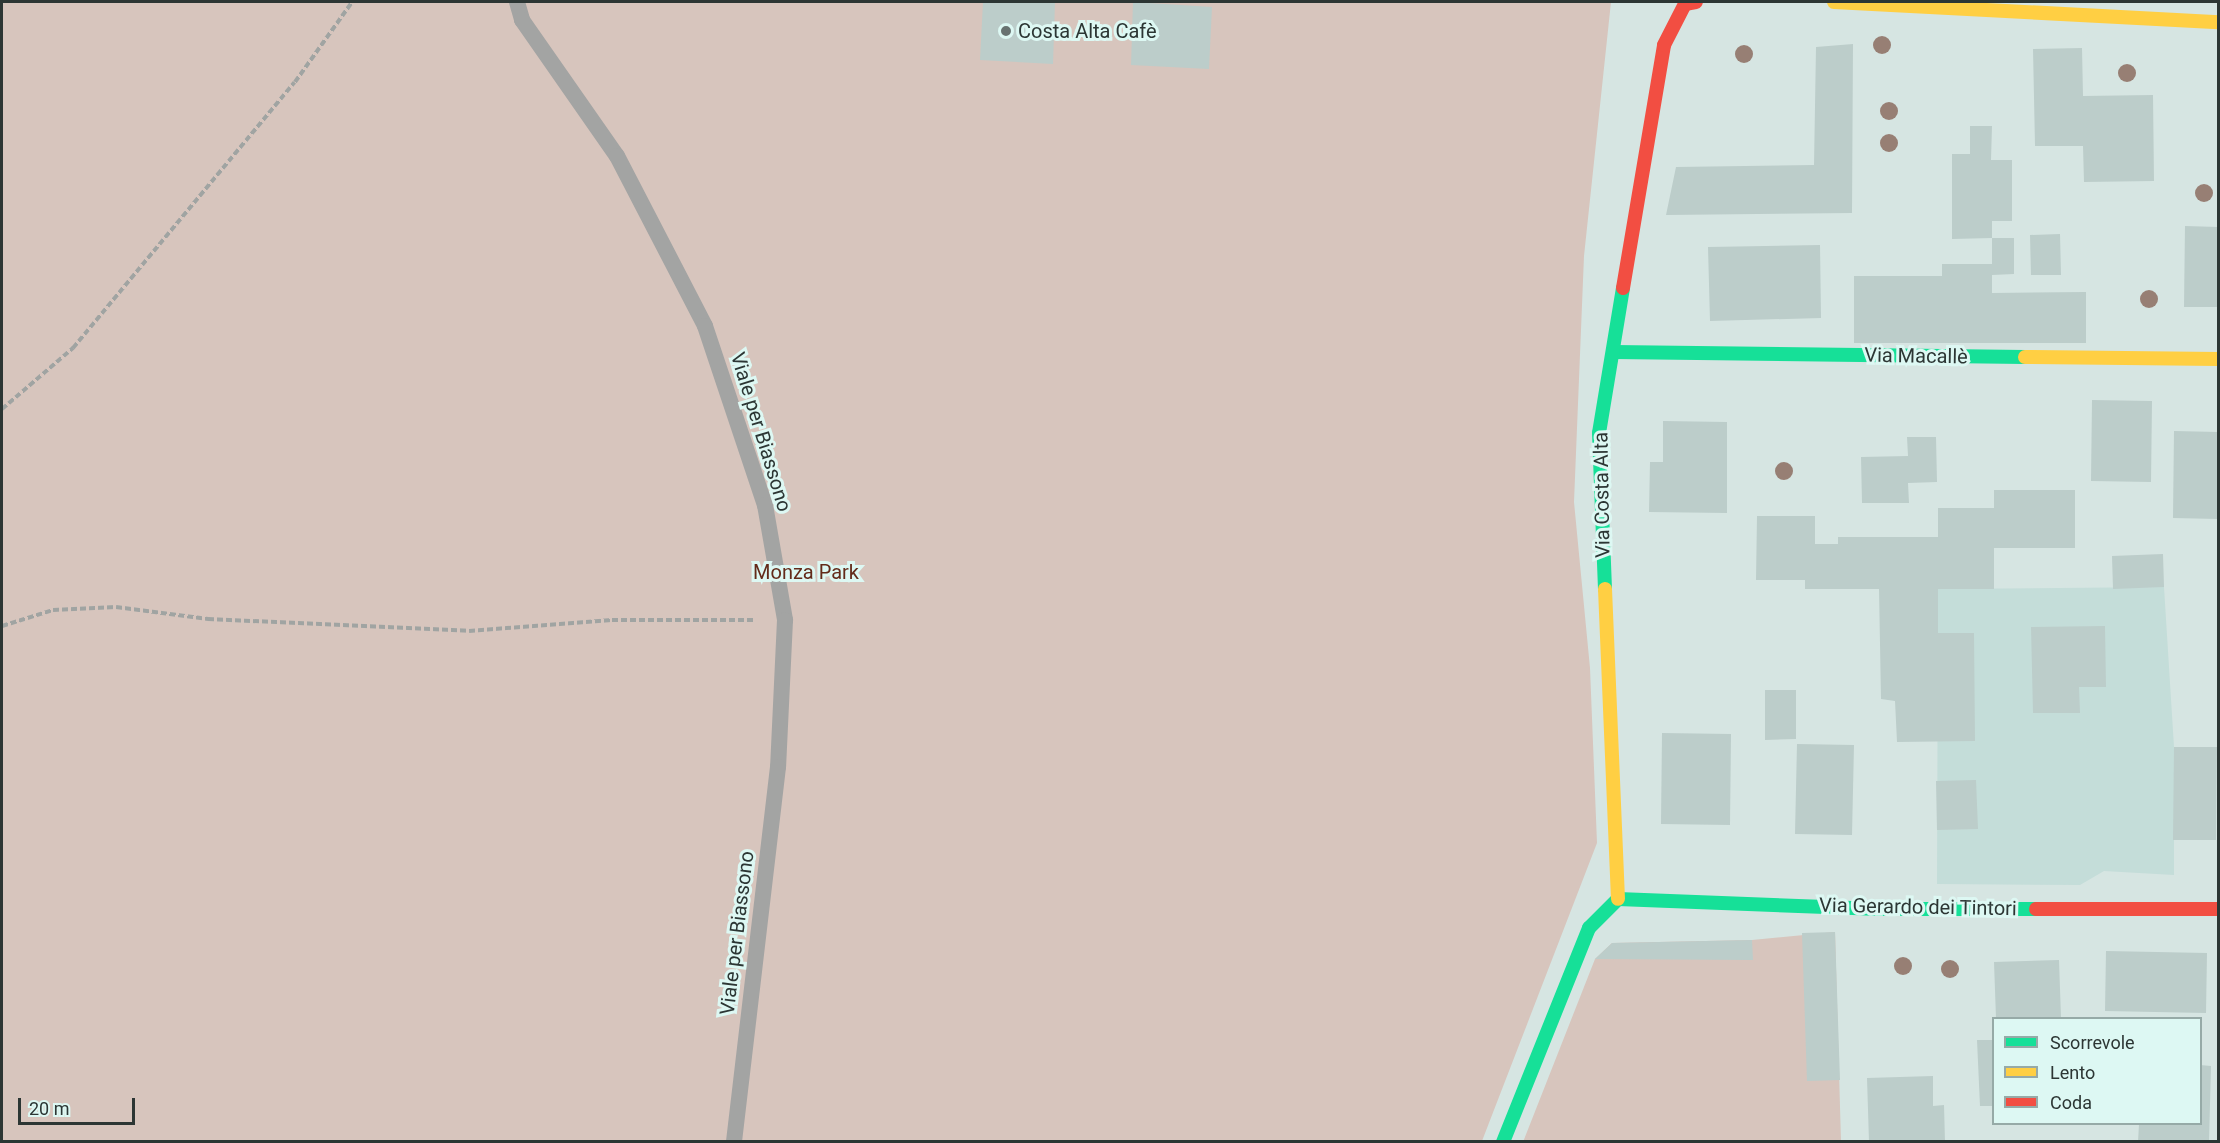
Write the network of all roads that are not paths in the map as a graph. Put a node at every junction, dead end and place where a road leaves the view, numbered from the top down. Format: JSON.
{"nodes":[{"id":1,"x":517,"y":2,"type":"edge"},
{"id":2,"x":1696,"y":2,"type":"edge"},
{"id":3,"x":1834,"y":2,"type":"edge"},
{"id":4,"x":2218,"y":22,"type":"edge"},
{"id":5,"x":1614,"y":352,"type":"junction"},
{"id":6,"x":2218,"y":359,"type":"edge"},
{"id":7,"x":1618,"y":899,"type":"junction"},
{"id":8,"x":2218,"y":909,"type":"edge"},
{"id":9,"x":734,"y":1142,"type":"edge"},
{"id":10,"x":1503,"y":1142,"type":"edge"}],
"edges":[{"from":1,"to":9,"type":"lane","name":"Viale per Biassono"},
{"from":2,"to":5,"type":"street","name":"Via Costa Alta"},
{"from":3,"to":4,"type":"street"},
{"from":5,"to":6,"type":"street","name":"Via Macallè"},
{"from":5,"to":7,"type":"street","name":"Via Costa Alta"},
{"from":7,"to":8,"type":"street","name":"Via Gerardo dei Tintori"},
{"from":7,"to":10,"type":"street"}]}
